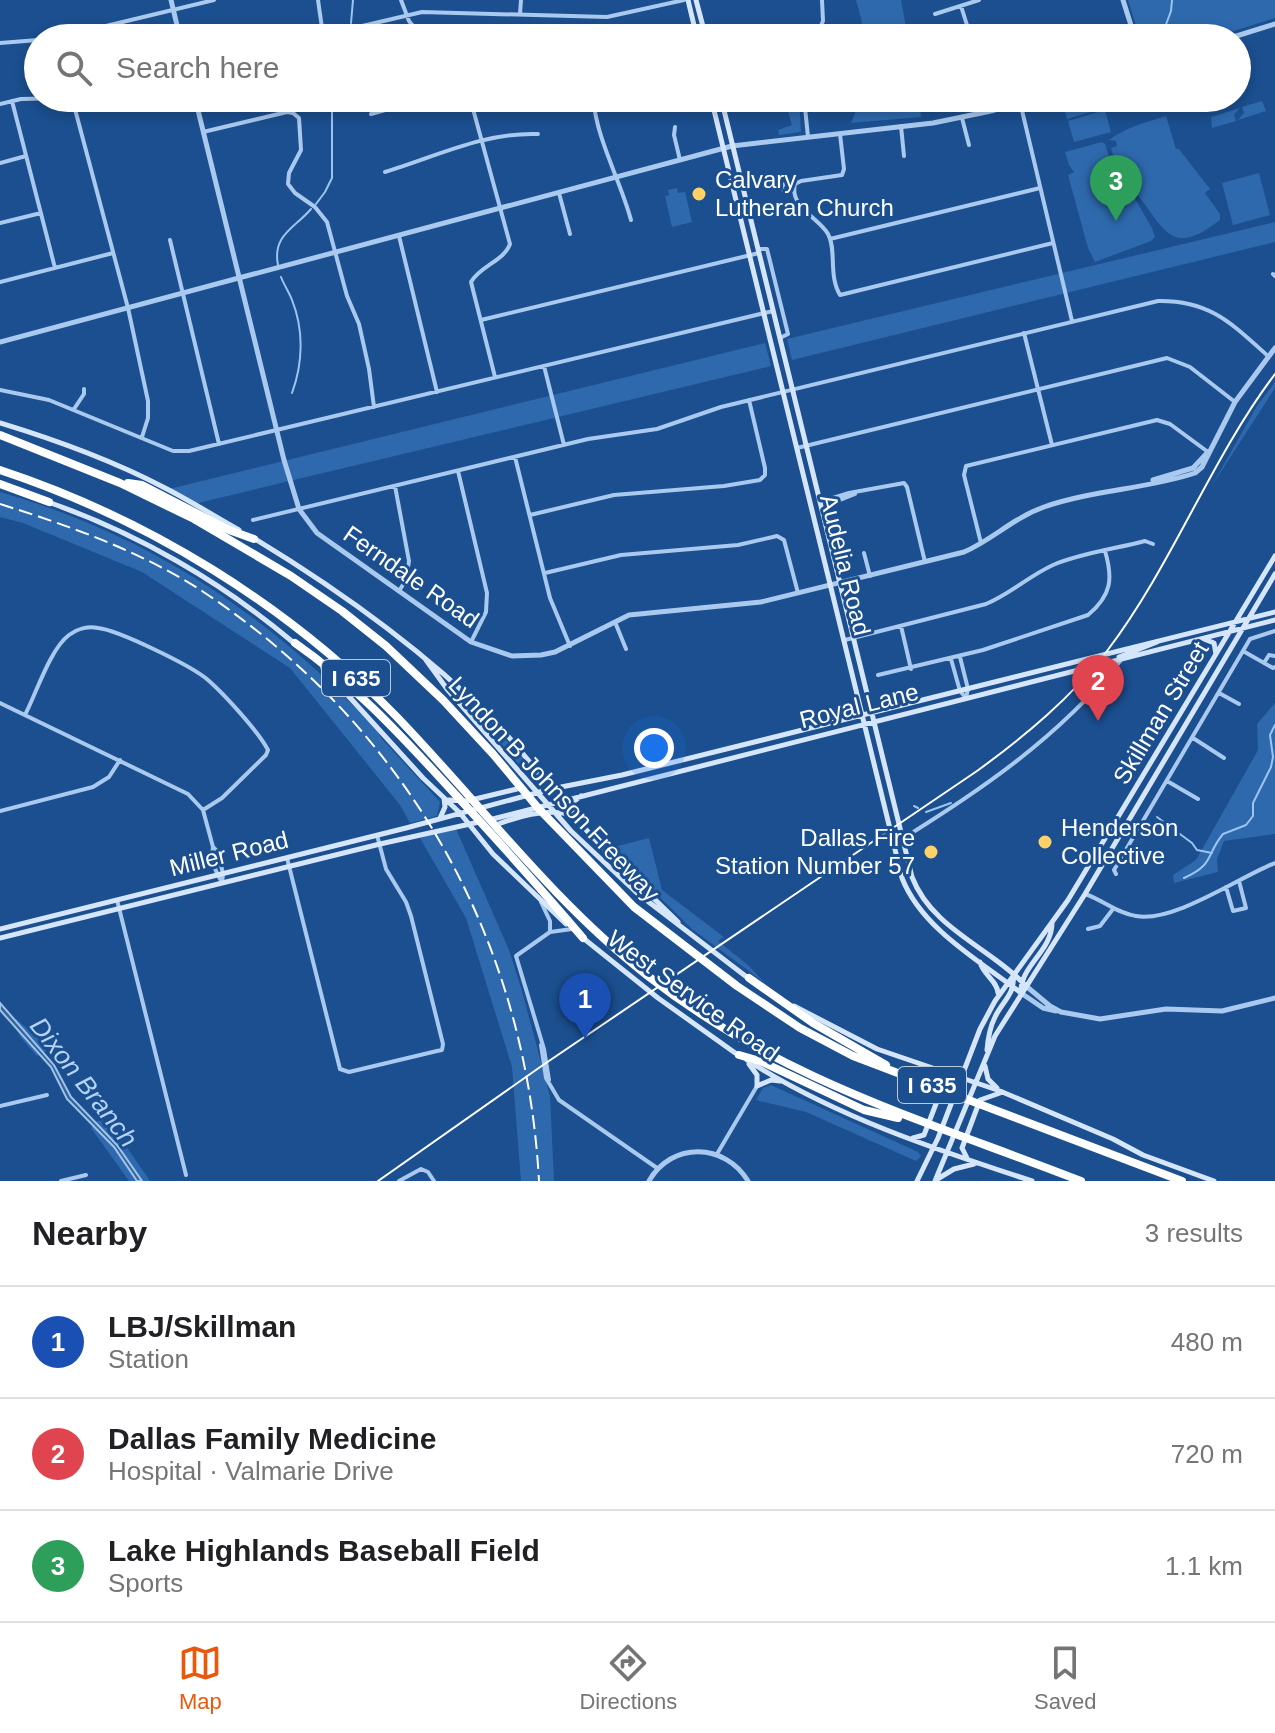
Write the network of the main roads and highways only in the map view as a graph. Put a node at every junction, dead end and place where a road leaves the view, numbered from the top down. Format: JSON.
{"nodes":[{"id":1,"x":686,"y":0,"type":"edge"},
{"id":2,"x":696,"y":0,"type":"edge"},
{"id":3,"x":693,"y":24,"type":"edge"},
{"id":4,"x":702,"y":24,"type":"edge"},
{"id":5,"x":715,"y":112,"type":"edge"},
{"id":6,"x":724,"y":112,"type":"edge"},
{"id":7,"x":0,"y":423,"type":"edge"},
{"id":8,"x":0,"y":435,"type":"edge"},
{"id":9,"x":0,"y":470,"type":"edge"},
{"id":10,"x":120,"y":483,"type":"junction"},
{"id":11,"x":0,"y":486,"type":"edge"},
{"id":12,"x":49,"y":502,"type":"joint"},
{"id":13,"x":254,"y":539,"type":"junction"},
{"id":14,"x":1275,"y":556,"type":"edge"},
{"id":15,"x":1275,"y":574,"type":"edge"},
{"id":16,"x":1263,"y":595,"type":"junction"},
{"id":17,"x":1275,"y":611,"type":"edge"},
{"id":18,"x":1249,"y":618,"type":"junction"},
{"id":19,"x":1275,"y":620,"type":"edge"},
{"id":20,"x":1238,"y":621,"type":"junction"},
{"id":21,"x":1243,"y":629,"type":"junction"},
{"id":22,"x":1231,"y":632,"type":"junction"},
{"id":23,"x":1203,"y":638,"type":"junction"},
{"id":24,"x":1162,"y":639,"type":"junction"},
{"id":25,"x":295,"y":643,"type":"junction"},
{"id":26,"x":1216,"y":656,"type":"junction"},
{"id":27,"x":426,"y":660,"type":"junction"},
{"id":28,"x":1114,"y":661,"type":"junction"},
{"id":29,"x":1077,"y":670,"type":"junction"},
{"id":30,"x":1099,"y":682,"type":"road end"},
{"id":31,"x":871,"y":713,"type":"junction"},
{"id":32,"x":863,"y":715,"type":"junction"},
{"id":33,"x":873,"y":721,"type":"junction"},
{"id":34,"x":865,"y":723,"type":"junction"},
{"id":35,"x":791,"y":733,"type":"junction"},
{"id":36,"x":763,"y":740,"type":"junction"},
{"id":37,"x":794,"y":741,"type":"junction"},
{"id":38,"x":765,"y":748,"type":"junction"},
{"id":39,"x":627,"y":773,"type":"junction"},
{"id":40,"x":540,"y":774,"type":"junction"},
{"id":41,"x":629,"y":782,"type":"junction"},
{"id":42,"x":549,"y":789,"type":"junction"},
{"id":43,"x":581,"y":795,"type":"junction"},
{"id":44,"x":445,"y":798,"type":"junction"},
{"id":45,"x":558,"y":801,"type":"junction"},
{"id":46,"x":895,"y":807,"type":"junction"},
{"id":47,"x":885,"y":808,"type":"junction"},
{"id":48,"x":463,"y":812,"type":"junction"},
{"id":49,"x":573,"y":815,"type":"junction"},
{"id":50,"x":440,"y":818,"type":"junction"},
{"id":51,"x":473,"y":824,"type":"junction"},
{"id":52,"x":451,"y":828,"type":"joint"},
{"id":53,"x":481,"y":840,"type":"junction"},
{"id":54,"x":1052,"y":921,"type":"junction"},
{"id":55,"x":0,"y":929,"type":"edge"},
{"id":56,"x":687,"y":931,"type":"junction"},
{"id":57,"x":0,"y":938,"type":"edge"},
{"id":58,"x":583,"y":938,"type":"junction"},
{"id":59,"x":980,"y":961,"type":"junction"},
{"id":60,"x":1012,"y":974,"type":"junction"},
{"id":61,"x":749,"y":978,"type":"junction"},
{"id":62,"x":1007,"y":982,"type":"junction"},
{"id":63,"x":1024,"y":984,"type":"junction"},
{"id":64,"x":1014,"y":988,"type":"junction"},
{"id":65,"x":1021,"y":993,"type":"junction"},
{"id":66,"x":998,"y":996,"type":"junction"},
{"id":67,"x":739,"y":1055,"type":"junction"},
{"id":68,"x":986,"y":1058,"type":"junction"},
{"id":69,"x":929,"y":1066,"type":"junction"},
{"id":70,"x":893,"y":1070,"type":"junction"},
{"id":71,"x":961,"y":1077,"type":"junction"},
{"id":72,"x":782,"y":1082,"type":"junction"},
{"id":73,"x":975,"y":1082,"type":"junction"},
{"id":74,"x":1001,"y":1092,"type":"junction"},
{"id":75,"x":930,"y":1125,"type":"junction"},
{"id":76,"x":907,"y":1138,"type":"junction"},
{"id":77,"x":933,"y":1149,"type":"junction"},
{"id":78,"x":945,"y":1153,"type":"junction"},
{"id":79,"x":974,"y":1163,"type":"junction"},
{"id":80,"x":923,"y":1170,"type":"junction"},
{"id":81,"x":917,"y":1181,"type":"edge"},
{"id":82,"x":925,"y":1181,"type":"edge"},
{"id":83,"x":935,"y":1181,"type":"edge"},
{"id":84,"x":1032,"y":1181,"type":"edge"},
{"id":85,"x":1081,"y":1181,"type":"edge"},
{"id":86,"x":1182,"y":1181,"type":"edge"},
{"id":87,"x":1214,"y":1181,"type":"edge"}],
"edges":[{"from":1,"to":3,"type":"main road"},
{"from":2,"to":4,"type":"main road"},
{"from":5,"to":32,"type":"main road","name":"Audelia Road"},
{"from":6,"to":31,"type":"main road","name":"Audelia Road"},
{"from":7,"to":13,"type":"main road"},
{"from":8,"to":10,"type":"highway","name":"Lyndon B Johnson Freeway","number":"I 635"},
{"from":9,"to":75,"type":"highway","number":"I 635"},
{"from":10,"to":13,"type":"highway"},
{"from":10,"to":70,"type":"highway","name":"Lyndon B Johnson Freeway","number":"I 635"},
{"from":11,"to":12,"type":"highway"},
{"from":12,"to":25,"type":"main road","name":"West Service Road"},
{"from":13,"to":27,"type":"main road"},
{"from":14,"to":20,"type":"main road","name":"Skillman Street"},
{"from":15,"to":16,"type":"main road","name":"Skillman Street"},
{"from":16,"to":17,"type":"main road"},
{"from":16,"to":18,"type":"main road","name":"Skillman Street"},
{"from":17,"to":18,"type":"main road","name":"Royal Lane"},
{"from":18,"to":20,"type":"main road","name":"Royal Lane"},
{"from":18,"to":21,"type":"main road","name":"Skillman Street"},
{"from":19,"to":21,"type":"main road","name":"Royal Lane"},
{"from":20,"to":22,"type":"main road","name":"Skillman Street"},
{"from":20,"to":24,"type":"main road","name":"Royal Lane"},
{"from":21,"to":22,"type":"main road","name":"Royal Lane"},
{"from":21,"to":63,"type":"main road","name":"Skillman Street"},
{"from":22,"to":23,"type":"main road","name":"Royal Lane"},
{"from":22,"to":26,"type":"main road","name":"Skillman Street"},
{"from":23,"to":26,"type":"main road"},
{"from":23,"to":28,"type":"main road","name":"Royal Lane"},
{"from":24,"to":28,"type":"main road"},
{"from":24,"to":31,"type":"main road","name":"Royal Lane"},
{"from":25,"to":44,"type":"main road","name":"West Service Road"},
{"from":25,"to":58,"type":"highway"},
{"from":26,"to":54,"type":"main road","name":"Skillman Street"},
{"from":27,"to":40,"type":"main road"},
{"from":27,"to":56,"type":"main road"},
{"from":28,"to":29,"type":"main road","name":"Royal Lane"},
{"from":29,"to":30,"type":"main road"},
{"from":29,"to":33,"type":"main road","name":"Royal Lane"},
{"from":31,"to":32,"type":"main road","name":"Royal Lane"},
{"from":31,"to":33,"type":"main road","name":"Audelia Road"},
{"from":32,"to":34,"type":"main road","name":"Audelia Road"},
{"from":32,"to":35,"type":"main road","name":"Royal Lane"},
{"from":33,"to":34,"type":"main road","name":"Royal Lane"},
{"from":33,"to":46,"type":"main road","name":"Audelia Road"},
{"from":34,"to":37,"type":"main road","name":"Royal Lane"},
{"from":34,"to":47,"type":"main road","name":"Audelia Road"},
{"from":35,"to":36,"type":"main road","name":"Royal Lane"},
{"from":35,"to":37,"type":"main road"},
{"from":36,"to":38,"type":"main road"},
{"from":36,"to":39,"type":"main road","name":"Royal Lane"},
{"from":37,"to":38,"type":"main road","name":"Royal Lane"},
{"from":38,"to":41,"type":"main road","name":"Royal Lane"},
{"from":39,"to":41,"type":"main road"},
{"from":39,"to":42,"type":"main road","name":"Royal Lane"},
{"from":40,"to":42,"type":"main road"},
{"from":40,"to":44,"type":"main road"},
{"from":41,"to":43,"type":"main road","name":"Royal Lane"},
{"from":42,"to":45,"type":"main road"},
{"from":42,"to":48,"type":"main road","name":"Royal Lane"},
{"from":43,"to":45,"type":"main road","name":"Royal Lane"},
{"from":43,"to":49,"type":"main road"},
{"from":44,"to":48,"type":"main road","name":"West Service Road"},
{"from":44,"to":50,"type":"main road"},
{"from":45,"to":49,"type":"main road"},
{"from":45,"to":51,"type":"main road","name":"Royal Lane"},
{"from":46,"to":47,"type":"main road"},
{"from":46,"to":60,"type":"main road","name":"Audelia Road"},
{"from":47,"to":59,"type":"main road","name":"Audelia Road"},
{"from":48,"to":50,"type":"main road","name":"Miller Road"},
{"from":48,"to":51,"type":"main road","name":"West Service Road"},
{"from":49,"to":53,"type":"main road"},
{"from":49,"to":56,"type":"main road"},
{"from":50,"to":55,"type":"main road","name":"Miller Road"},
{"from":51,"to":52,"type":"main road","name":"Royal Lane"},
{"from":51,"to":53,"type":"main road","name":"West Service Road"},
{"from":52,"to":57,"type":"main road","name":"Miller Road"},
{"from":53,"to":58,"type":"main road","name":"West Service Road"},
{"from":54,"to":60,"type":"main road","name":"Skillman Street"},
{"from":54,"to":63,"type":"main road"},
{"from":56,"to":61,"type":"main road"},
{"from":58,"to":67,"type":"main road","name":"West Service Road"},
{"from":59,"to":62,"type":"main road","name":"Audelia Road"},
{"from":59,"to":66,"type":"main road"},
{"from":60,"to":62,"type":"main road","name":"Skillman Street"},
{"from":60,"to":63,"type":"main road","name":"Audelia Road"},
{"from":60,"to":64,"type":"main road"},
{"from":61,"to":69,"type":"main road"},
{"from":61,"to":70,"type":"highway"},
{"from":62,"to":64,"type":"main road","name":"Audelia Road"},
{"from":62,"to":66,"type":"main road","name":"Skillman Street"},
{"from":63,"to":65,"type":"main road"},
{"from":64,"to":65,"type":"main road","name":"Audelia Road"},
{"from":64,"to":68,"type":"main road"},
{"from":65,"to":68,"type":"main road"},
{"from":66,"to":71,"type":"main road","name":"Skillman Street"},
{"from":67,"to":72,"type":"main road","name":"West Service Road"},
{"from":67,"to":72,"type":"main road"},
{"from":67,"to":75,"type":"highway"},
{"from":68,"to":73,"type":"main road"},
{"from":68,"to":74,"type":"main road"},
{"from":69,"to":71,"type":"main road"},
{"from":69,"to":76,"type":"main road"},
{"from":70,"to":86,"type":"highway","name":"Lyndon B Johnson Freeway","number":"I 635"},
{"from":71,"to":73,"type":"main road"},
{"from":71,"to":77,"type":"main road","name":"Skillman Street"},
{"from":72,"to":76,"type":"main road","name":"West Service Road"},
{"from":73,"to":74,"type":"main road"},
{"from":73,"to":78,"type":"main road"},
{"from":74,"to":79,"type":"main road"},
{"from":74,"to":87,"type":"main road"},
{"from":75,"to":85,"type":"highway","number":"I 635"},
{"from":76,"to":77,"type":"main road","name":"West Service Road"},
{"from":77,"to":78,"type":"main road","name":"West Service Road"},
{"from":77,"to":80,"type":"main road","name":"Skillman Street"},
{"from":78,"to":79,"type":"main road","name":"West Service Road"},
{"from":78,"to":83,"type":"main road"},
{"from":79,"to":83,"type":"main road"},
{"from":79,"to":84,"type":"main road","name":"West Service Road"},
{"from":80,"to":81,"type":"main road","name":"Skillman Street"},
{"from":80,"to":82,"type":"main road"}]}
